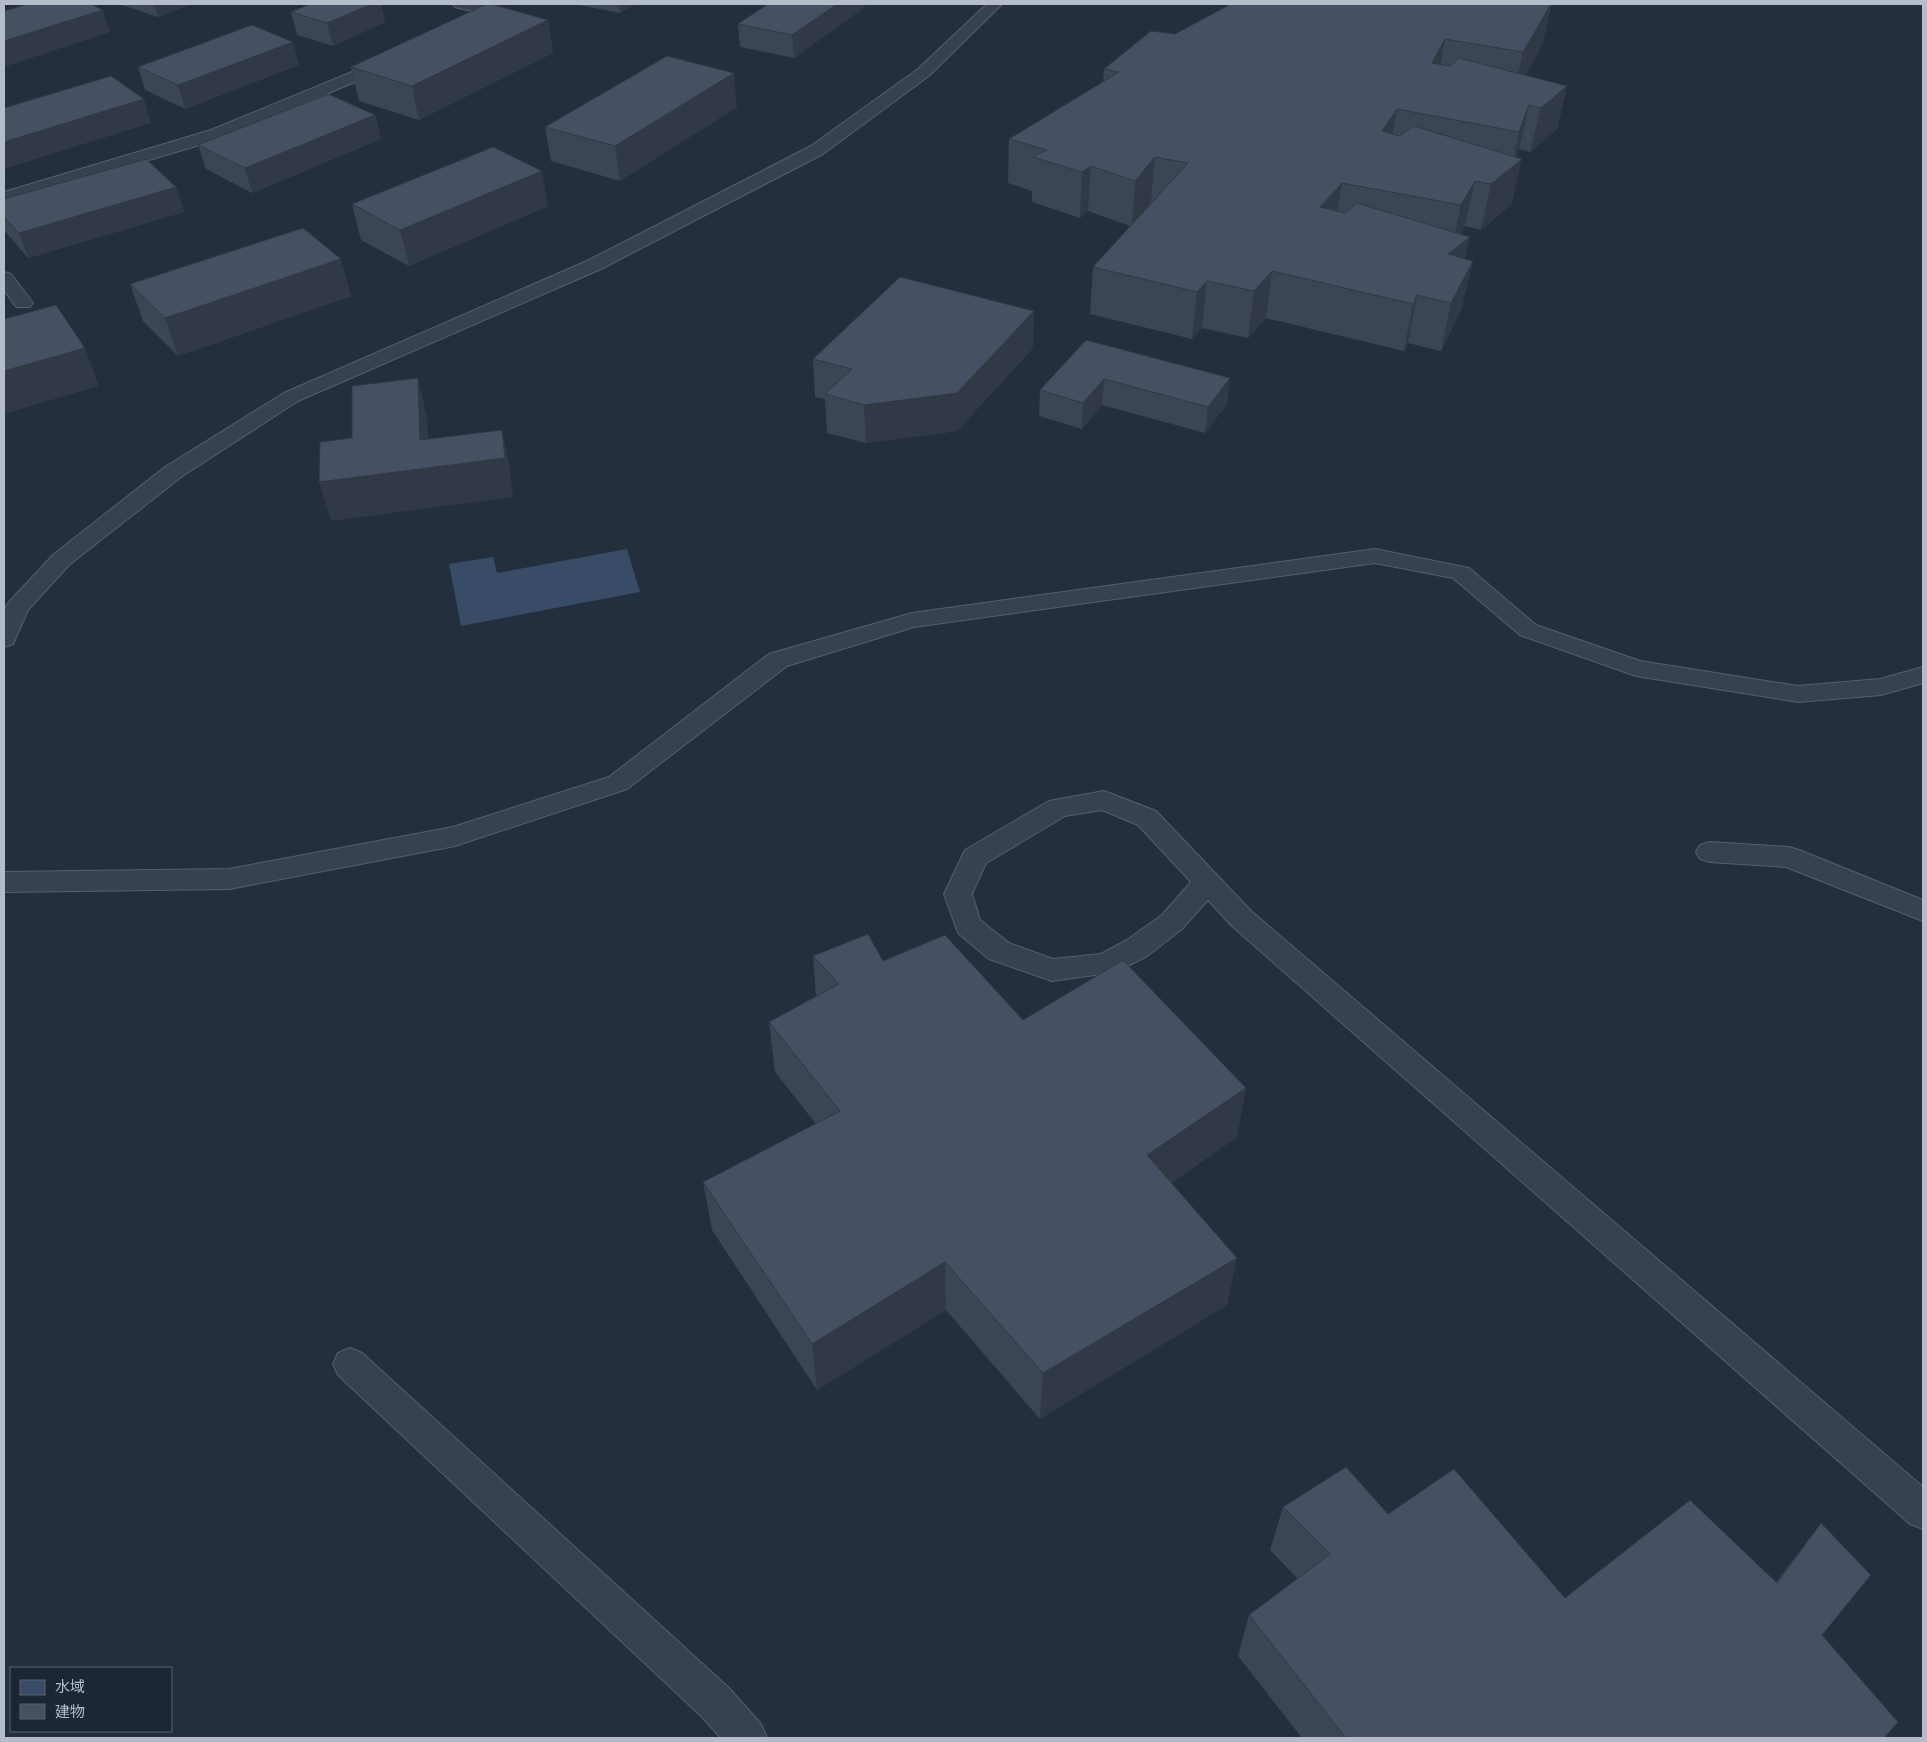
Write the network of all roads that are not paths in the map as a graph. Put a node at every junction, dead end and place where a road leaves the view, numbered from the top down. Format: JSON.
{"nodes":[{"id":1,"x":460,"y":4,"type":"edge"},
{"id":2,"x":995,"y":4,"type":"edge"},
{"id":3,"x":496,"y":7,"type":"edge"},
{"id":4,"x":472,"y":20,"type":"edge"},
{"id":5,"x":402,"y":56,"type":"edge"},
{"id":6,"x":4,"y":198,"type":"edge"},
{"id":7,"x":4,"y":278,"type":"edge"},
{"id":8,"x":23,"y":303,"type":"dead end"},
{"id":9,"x":4,"y":639,"type":"edge"},
{"id":10,"x":1923,"y":675,"type":"edge"},
{"id":11,"x":1710,"y":852,"type":"dead end"},
{"id":12,"x":4,"y":882,"type":"edge"},
{"id":13,"x":1207,"y":882,"type":"junction"},
{"id":14,"x":1923,"y":911,"type":"edge"},
{"id":15,"x":350,"y":1364,"type":"dead end"},
{"id":16,"x":1923,"y":1511,"type":"edge"},
{"id":17,"x":747,"y":1738,"type":"edge"}],
"edges":[{"from":1,"to":3,"type":"lane"},
{"from":2,"to":9,"type":"lane"},
{"from":3,"to":4,"type":"lane"},
{"from":5,"to":6,"type":"lane"},
{"from":7,"to":8,"type":"lane"},
{"from":10,"to":12,"type":"lane"},
{"from":11,"to":14,"type":"lane"},
{"from":13,"to":13,"type":"lane"},
{"from":13,"to":16,"type":"lane"},
{"from":15,"to":17,"type":"lane"}]}
